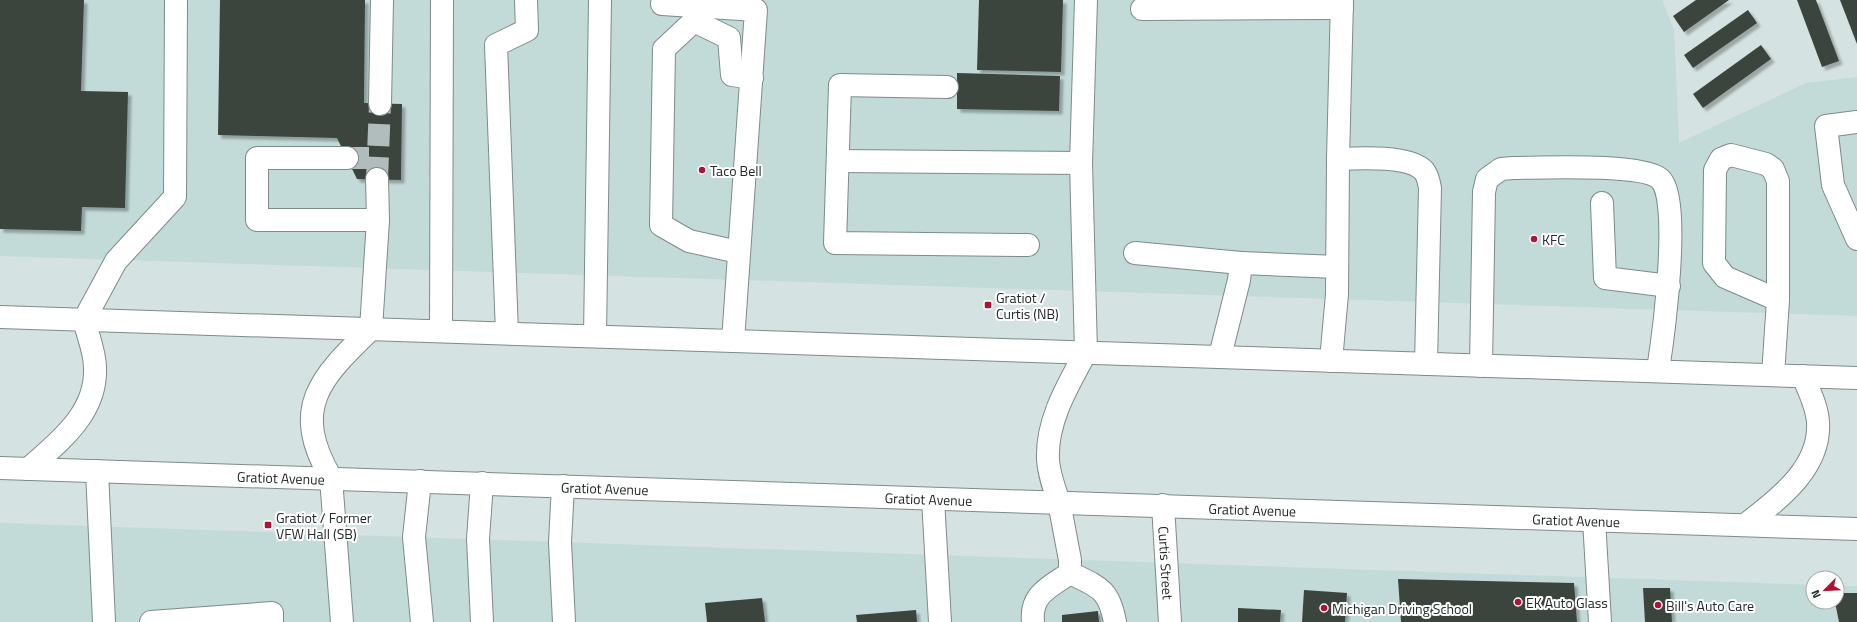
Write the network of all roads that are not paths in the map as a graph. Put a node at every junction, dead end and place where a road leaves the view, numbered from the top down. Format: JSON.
{"nodes":[{"id":1,"x":176,"y":0,"type":"edge"},
{"id":2,"x":382,"y":0,"type":"edge"},
{"id":3,"x":442,"y":0,"type":"edge"},
{"id":4,"x":526,"y":0,"type":"edge"},
{"id":5,"x":600,"y":0,"type":"edge"},
{"id":6,"x":1086,"y":0,"type":"edge"},
{"id":7,"x":662,"y":4,"type":"dead end"},
{"id":8,"x":1320,"y":4,"type":"edge"},
{"id":9,"x":1342,"y":4,"type":"edge"},
{"id":10,"x":1142,"y":9,"type":"dead end"},
{"id":11,"x":742,"y":76,"type":"junction"},
{"id":12,"x":947,"y":87,"type":"dead end"},
{"id":13,"x":380,"y":104,"type":"tunnel mouth"},
{"id":14,"x":1857,"y":122,"type":"edge"},
{"id":15,"x":347,"y":158,"type":"tunnel mouth"},
{"id":16,"x":1338,"y":159,"type":"junction"},
{"id":17,"x":838,"y":161,"type":"junction"},
{"id":18,"x":1081,"y":163,"type":"junction"},
{"id":19,"x":378,"y":179,"type":"tunnel mouth"},
{"id":20,"x":1602,"y":203,"type":"dead end"},
{"id":21,"x":378,"y":220,"type":"junction"},
{"id":22,"x":1857,"y":239,"type":"edge"},
{"id":23,"x":1028,"y":245,"type":"dead end"},
{"id":24,"x":738,"y":252,"type":"junction"},
{"id":25,"x":1135,"y":253,"type":"dead end"},
{"id":26,"x":1240,"y":263,"type":"junction"},
{"id":27,"x":1337,"y":267,"type":"junction"},
{"id":28,"x":1669,"y":286,"type":"junction"},
{"id":29,"x":1778,"y":300,"type":"junction"},
{"id":30,"x":0,"y":317,"type":"edge"},
{"id":31,"x":84,"y":320,"type":"junction"},
{"id":32,"x":371,"y":329,"type":"junction"},
{"id":33,"x":441,"y":331,"type":"junction"},
{"id":34,"x":507,"y":333,"type":"junction"},
{"id":35,"x":595,"y":336,"type":"junction"},
{"id":36,"x":733,"y":341,"type":"junction"},
{"id":37,"x":1086,"y":352,"type":"junction"},
{"id":38,"x":1220,"y":356,"type":"junction"},
{"id":39,"x":1331,"y":361,"type":"junction"},
{"id":40,"x":1426,"y":364,"type":"junction"},
{"id":41,"x":1481,"y":366,"type":"junction"},
{"id":42,"x":1658,"y":370,"type":"junction"},
{"id":43,"x":1773,"y":375,"type":"junction"},
{"id":44,"x":1803,"y":376,"type":"junction"},
{"id":45,"x":1857,"y":378,"type":"edge"},
{"id":46,"x":0,"y":468,"type":"edge"},
{"id":47,"x":28,"y":469,"type":"junction"},
{"id":48,"x":97,"y":471,"type":"junction"},
{"id":49,"x":331,"y":478,"type":"junction"},
{"id":50,"x":420,"y":481,"type":"junction"},
{"id":51,"x":482,"y":483,"type":"junction"},
{"id":52,"x":562,"y":486,"type":"junction"},
{"id":53,"x":933,"y":499,"type":"junction"},
{"id":54,"x":1059,"y":502,"type":"junction"},
{"id":55,"x":1163,"y":505,"type":"junction"},
{"id":56,"x":1594,"y":520,"type":"junction"},
{"id":57,"x":1745,"y":525,"type":"junction"},
{"id":58,"x":1857,"y":529,"type":"edge"},
{"id":59,"x":1070,"y":573,"type":"junction"},
{"id":60,"x":104,"y":622,"type":"edge"},
{"id":61,"x":152,"y":622,"type":"edge"},
{"id":62,"x":272,"y":622,"type":"edge"},
{"id":63,"x":342,"y":622,"type":"edge"},
{"id":64,"x":422,"y":622,"type":"edge"},
{"id":65,"x":482,"y":622,"type":"edge"},
{"id":66,"x":564,"y":622,"type":"edge"},
{"id":67,"x":940,"y":622,"type":"edge"},
{"id":68,"x":1033,"y":622,"type":"edge"},
{"id":69,"x":1115,"y":622,"type":"edge"},
{"id":70,"x":1170,"y":622,"type":"edge"},
{"id":71,"x":1600,"y":622,"type":"edge"}],
"edges":[{"from":1,"to":31,"type":"main road"},
{"from":2,"to":13,"type":"main road"},
{"from":3,"to":33,"type":"main road"},
{"from":4,"to":34,"type":"main road"},
{"from":5,"to":35,"type":"main road"},
{"from":6,"to":18,"type":"main road"},
{"from":7,"to":11,"type":"main road"},
{"from":8,"to":9,"type":"main road"},
{"from":8,"to":10,"type":"main road"},
{"from":9,"to":16,"type":"main road"},
{"from":11,"to":24,"type":"main road"},
{"from":11,"to":24,"type":"main road"},
{"from":12,"to":17,"type":"main road"},
{"from":14,"to":22,"type":"main road"},
{"from":15,"to":21,"type":"main road"},
{"from":16,"to":27,"type":"main road"},
{"from":16,"to":40,"type":"main road"},
{"from":17,"to":18,"type":"main road"},
{"from":17,"to":23,"type":"main road"},
{"from":18,"to":37,"type":"main road"},
{"from":19,"to":21,"type":"main road"},
{"from":20,"to":28,"type":"main road"},
{"from":21,"to":32,"type":"main road"},
{"from":24,"to":36,"type":"main road"},
{"from":25,"to":26,"type":"main road"},
{"from":26,"to":27,"type":"main road"},
{"from":26,"to":38,"type":"main road"},
{"from":27,"to":39,"type":"main road"},
{"from":28,"to":41,"type":"main road"},
{"from":28,"to":42,"type":"main road"},
{"from":29,"to":29,"type":"main road"},
{"from":29,"to":43,"type":"main road"},
{"from":30,"to":31,"type":"main road"},
{"from":31,"to":32,"type":"main road"},
{"from":31,"to":47,"type":"main road"},
{"from":32,"to":33,"type":"main road"},
{"from":32,"to":49,"type":"main road"},
{"from":33,"to":34,"type":"main road"},
{"from":34,"to":35,"type":"main road"},
{"from":35,"to":36,"type":"main road"},
{"from":36,"to":37,"type":"main road"},
{"from":37,"to":38,"type":"main road"},
{"from":37,"to":54,"type":"main road"},
{"from":38,"to":39,"type":"main road"},
{"from":39,"to":40,"type":"main road"},
{"from":40,"to":41,"type":"main road"},
{"from":41,"to":42,"type":"main road"},
{"from":42,"to":43,"type":"main road"},
{"from":43,"to":44,"type":"main road"},
{"from":44,"to":45,"type":"main road"},
{"from":44,"to":57,"type":"main road"},
{"from":46,"to":47,"type":"main road","name":"Gratiot Avenue"},
{"from":47,"to":48,"type":"main road","name":"Gratiot Avenue"},
{"from":48,"to":49,"type":"main road","name":"Gratiot Avenue"},
{"from":48,"to":60,"type":"main road"},
{"from":49,"to":50,"type":"main road","name":"Gratiot Avenue"},
{"from":49,"to":63,"type":"main road"},
{"from":50,"to":51,"type":"main road","name":"Gratiot Avenue"},
{"from":50,"to":64,"type":"main road"},
{"from":51,"to":52,"type":"main road","name":"Gratiot Avenue"},
{"from":51,"to":65,"type":"main road"},
{"from":52,"to":53,"type":"main road","name":"Gratiot Avenue"},
{"from":52,"to":66,"type":"main road"},
{"from":53,"to":54,"type":"main road","name":"Gratiot Avenue"},
{"from":53,"to":67,"type":"main road"},
{"from":54,"to":55,"type":"main road","name":"Gratiot Avenue"},
{"from":54,"to":59,"type":"main road"},
{"from":55,"to":56,"type":"main road","name":"Gratiot Avenue"},
{"from":55,"to":70,"type":"main road","name":"Curtis Street"},
{"from":56,"to":57,"type":"main road","name":"Gratiot Avenue"},
{"from":56,"to":71,"type":"main road"},
{"from":57,"to":58,"type":"main road","name":"Gratiot Avenue"},
{"from":59,"to":68,"type":"main road"},
{"from":59,"to":69,"type":"main road"},
{"from":61,"to":62,"type":"main road"}]}
